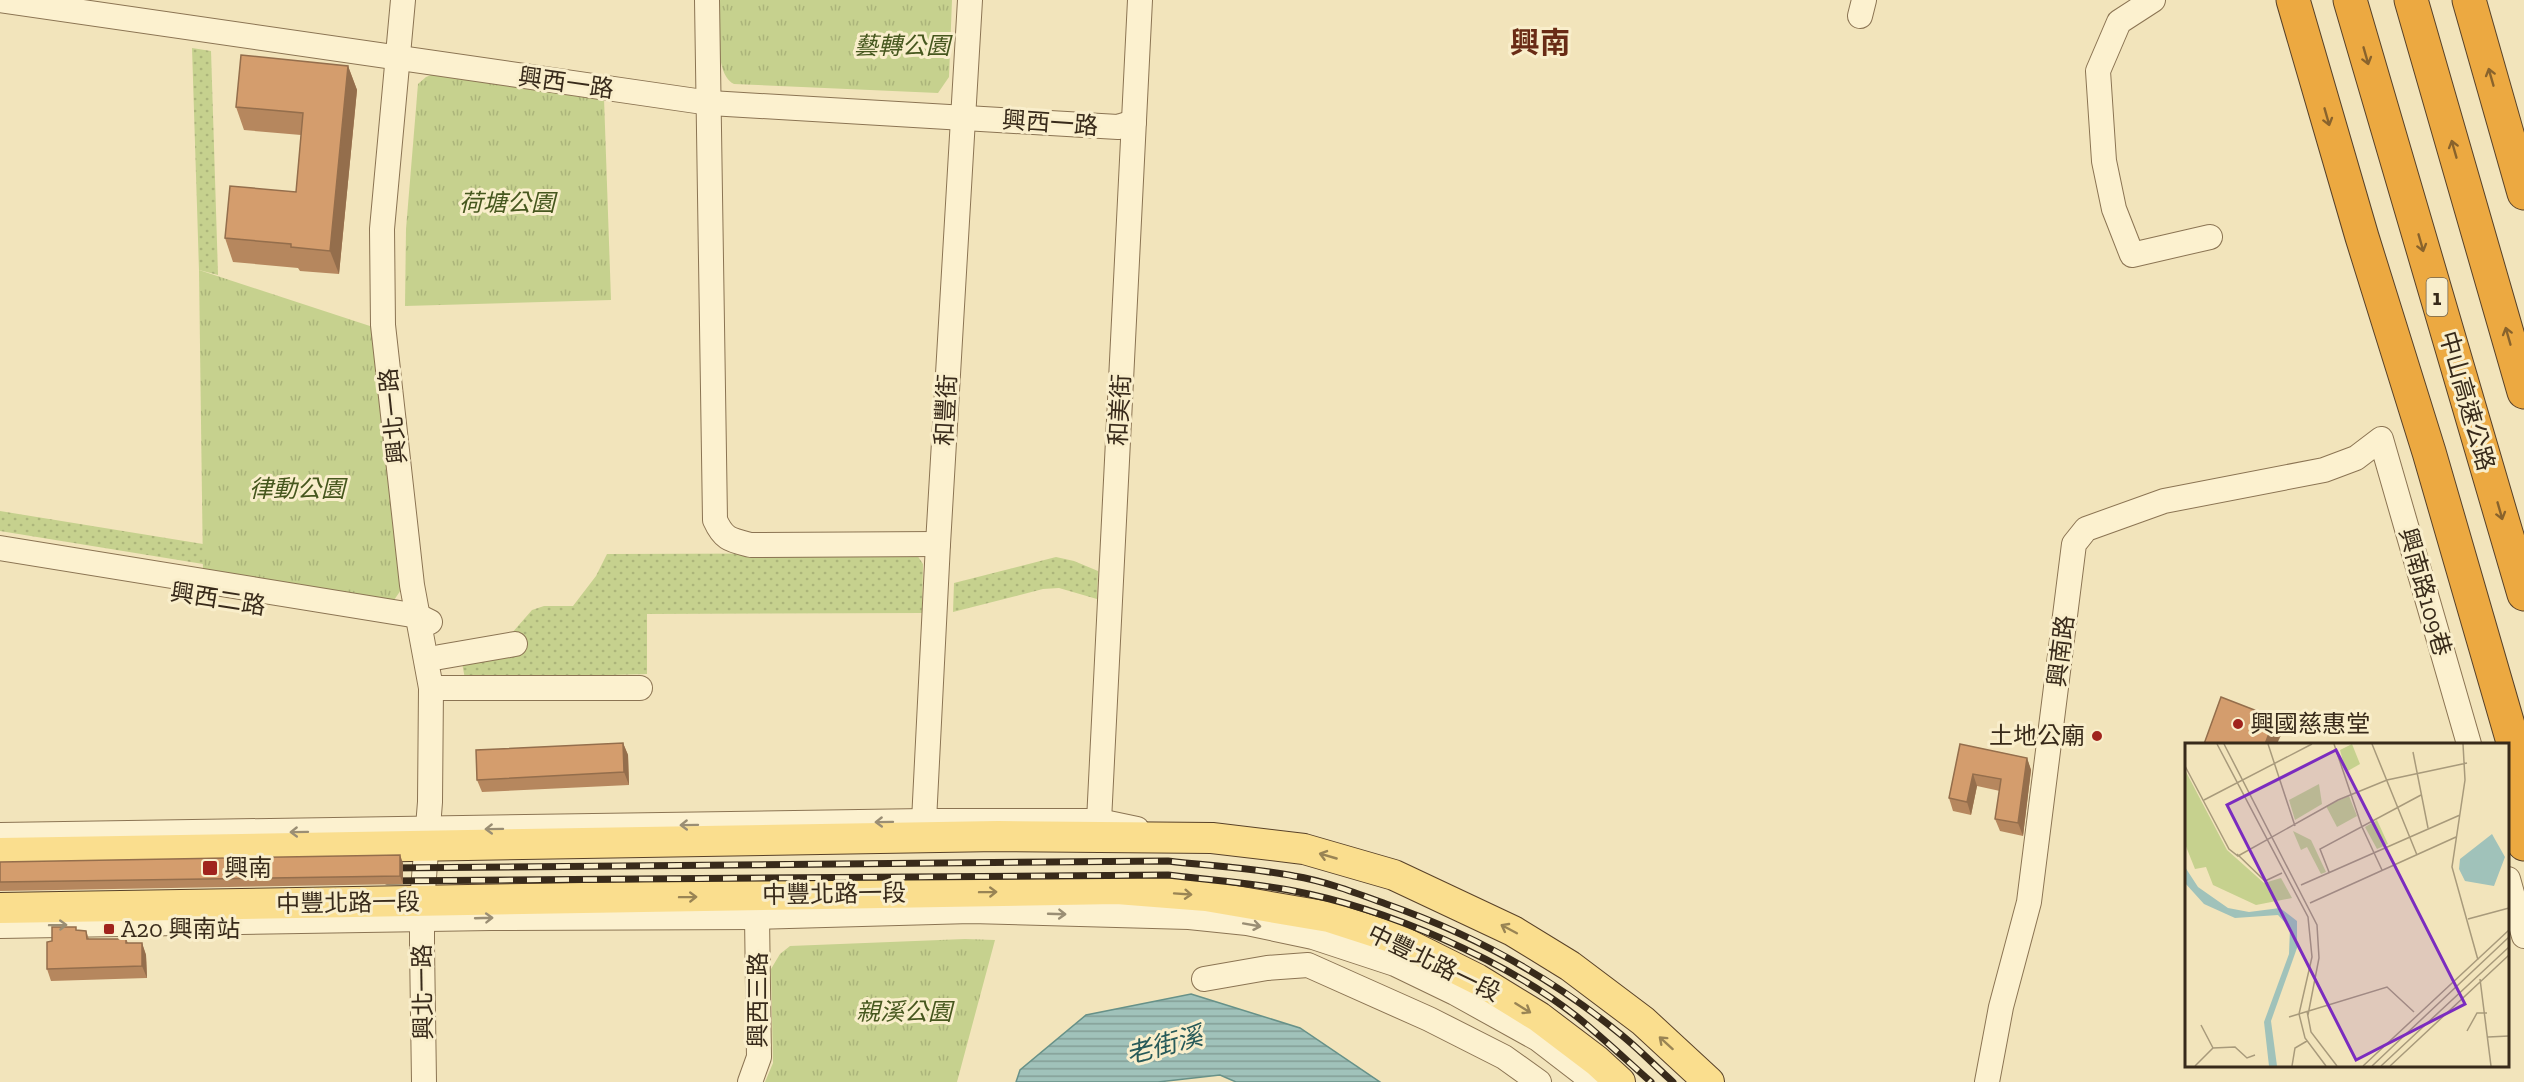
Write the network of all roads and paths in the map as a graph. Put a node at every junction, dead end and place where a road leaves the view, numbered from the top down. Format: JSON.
{"nodes":[{"id":1,"x":4,"y":0,"type":"edge"},
{"id":2,"x":87,"y":0,"type":"edge"},
{"id":3,"x":403,"y":0,"type":"edge"},
{"id":4,"x":417,"y":0,"type":"edge"},
{"id":5,"x":707,"y":0,"type":"edge"},
{"id":6,"x":970,"y":0,"type":"edge"},
{"id":7,"x":1140,"y":0,"type":"edge"},
{"id":8,"x":2153,"y":0,"type":"edge"},
{"id":9,"x":2293,"y":0,"type":"edge"},
{"id":10,"x":2350,"y":0,"type":"edge"},
{"id":11,"x":2411,"y":0,"type":"edge"},
{"id":12,"x":2469,"y":0,"type":"edge"},
{"id":13,"x":405,"y":53,"type":"junction"},
{"id":14,"x":710,"y":96,"type":"junction"},
{"id":15,"x":963,"y":111,"type":"junction"},
{"id":16,"x":1134,"y":122,"type":"junction"},
{"id":17,"x":2524,"y":193,"type":"edge"},
{"id":18,"x":2210,"y":237,"type":"dead end"},
{"id":19,"x":2362,"y":237,"type":"junction"},
{"id":20,"x":2524,"y":392,"type":"edge"},
{"id":21,"x":2381,"y":439,"type":"joint"},
{"id":22,"x":938,"y":544,"type":"junction"},
{"id":23,"x":0,"y":548,"type":"edge"},
{"id":24,"x":0,"y":564,"type":"edge"},
{"id":25,"x":2524,"y":594,"type":"edge"},
{"id":26,"x":425,"y":624,"type":"junction"},
{"id":27,"x":515,"y":644,"type":"dead end"},
{"id":28,"x":440,"y":657,"type":"junction"},
{"id":29,"x":438,"y":688,"type":"junction"},
{"id":30,"x":640,"y":688,"type":"dead end"},
{"id":31,"x":2469,"y":743,"type":"edge"},
{"id":32,"x":2493,"y":743,"type":"edge"},
{"id":33,"x":2524,"y":780,"type":"edge"},
{"id":34,"x":2509,"y":793,"type":"edge"},
{"id":35,"x":1099,"y":820,"type":"junction"},
{"id":36,"x":924,"y":821,"type":"junction"},
{"id":37,"x":0,"y":835,"type":"edge"},
{"id":38,"x":1171,"y":837,"type":"junction"},
{"id":39,"x":435,"y":838,"type":"junction"},
{"id":40,"x":2524,"y":844,"type":"edge"},
{"id":41,"x":0,"y":853,"type":"edge"},
{"id":42,"x":2509,"y":883,"type":"edge"},
{"id":43,"x":0,"y":908,"type":"edge"},
{"id":44,"x":430,"y":911,"type":"junction"},
{"id":45,"x":757,"y":917,"type":"junction"},
{"id":46,"x":0,"y":926,"type":"edge"},
{"id":47,"x":2524,"y":936,"type":"edge"},
{"id":48,"x":1204,"y":979,"type":"dead end"},
{"id":49,"x":424,"y":1082,"type":"edge"},
{"id":50,"x":439,"y":1082,"type":"edge"},
{"id":51,"x":750,"y":1082,"type":"edge"},
{"id":52,"x":1539,"y":1082,"type":"edge"},
{"id":53,"x":1594,"y":1082,"type":"edge"},
{"id":54,"x":1620,"y":1082,"type":"edge"},
{"id":55,"x":1709,"y":1082,"type":"edge"},
{"id":56,"x":1987,"y":1082,"type":"edge"}],
"edges":[{"from":1,"to":13,"type":"street","name":"興西一路"},
{"from":2,"to":13,"type":"street"},
{"from":3,"to":13,"type":"street","name":"興北一路"},
{"from":4,"to":13,"type":"street"},
{"from":5,"to":14,"type":"street"},
{"from":6,"to":15,"type":"street","name":"和豐街"},
{"from":7,"to":16,"type":"street","name":"和美街"},
{"from":8,"to":18,"type":"street"},
{"from":9,"to":19,"type":"highway","one_way":true},
{"from":10,"to":25,"type":"highway","name":"中山高速公路","number":"1","one_way":true},
{"from":20,"to":11,"type":"highway","one_way":true},
{"from":17,"to":12,"type":"highway","one_way":true},
{"from":13,"to":14,"type":"street","name":"興西一路"},
{"from":13,"to":26,"type":"street","name":"興北一路"},
{"from":14,"to":15,"type":"street","name":"興西一路"},
{"from":14,"to":22,"type":"street"},
{"from":15,"to":16,"type":"street","name":"興西一路"},
{"from":15,"to":22,"type":"street","name":"和豐街"},
{"from":16,"to":35,"type":"street","name":"和美街"},
{"from":19,"to":32,"type":"highway"},
{"from":19,"to":33,"type":"highway"},
{"from":21,"to":31,"type":"street","name":"興南路109巷"},
{"from":21,"to":56,"type":"street","name":"興南路"},
{"from":22,"to":36,"type":"street","name":"和豐街"},
{"from":23,"to":26,"type":"street"},
{"from":24,"to":26,"type":"street","name":"興西二路"},
{"from":26,"to":28,"type":"street"},
{"from":26,"to":29,"type":"street","name":"興北一路"},
{"from":27,"to":28,"type":"street"},
{"from":28,"to":29,"type":"street"},
{"from":29,"to":30,"type":"street"},
{"from":29,"to":39,"type":"street","name":"興北一路"},
{"from":34,"to":40,"type":"highway"},
{"from":35,"to":36,"type":"street"},
{"from":35,"to":38,"type":"street"},
{"from":36,"to":39,"type":"street","one_way":true},
{"from":39,"to":37,"type":"street","one_way":true},
{"from":38,"to":39,"type":"main road"},
{"from":55,"to":38,"type":"main road","one_way":true},
{"from":39,"to":41,"type":"main road"},
{"from":39,"to":44,"type":"street","name":"興北一路"},
{"from":42,"to":47,"type":"street"},
{"from":43,"to":44,"type":"main road","name":"中豐北路一段"},
{"from":44,"to":45,"type":"street","name":"中豐北路一段","one_way":true},
{"from":46,"to":44,"type":"street","name":"中豐北路一段","one_way":true},
{"from":44,"to":49,"type":"street","name":"興北一路"},
{"from":44,"to":50,"type":"street"},
{"from":44,"to":54,"type":"main road","name":"中豐北路一段","one_way":true},
{"from":45,"to":51,"type":"street","name":"興西三路"},
{"from":45,"to":53,"type":"street","name":"中豐北路一段","one_way":true},
{"from":48,"to":52,"type":"street"}]}
